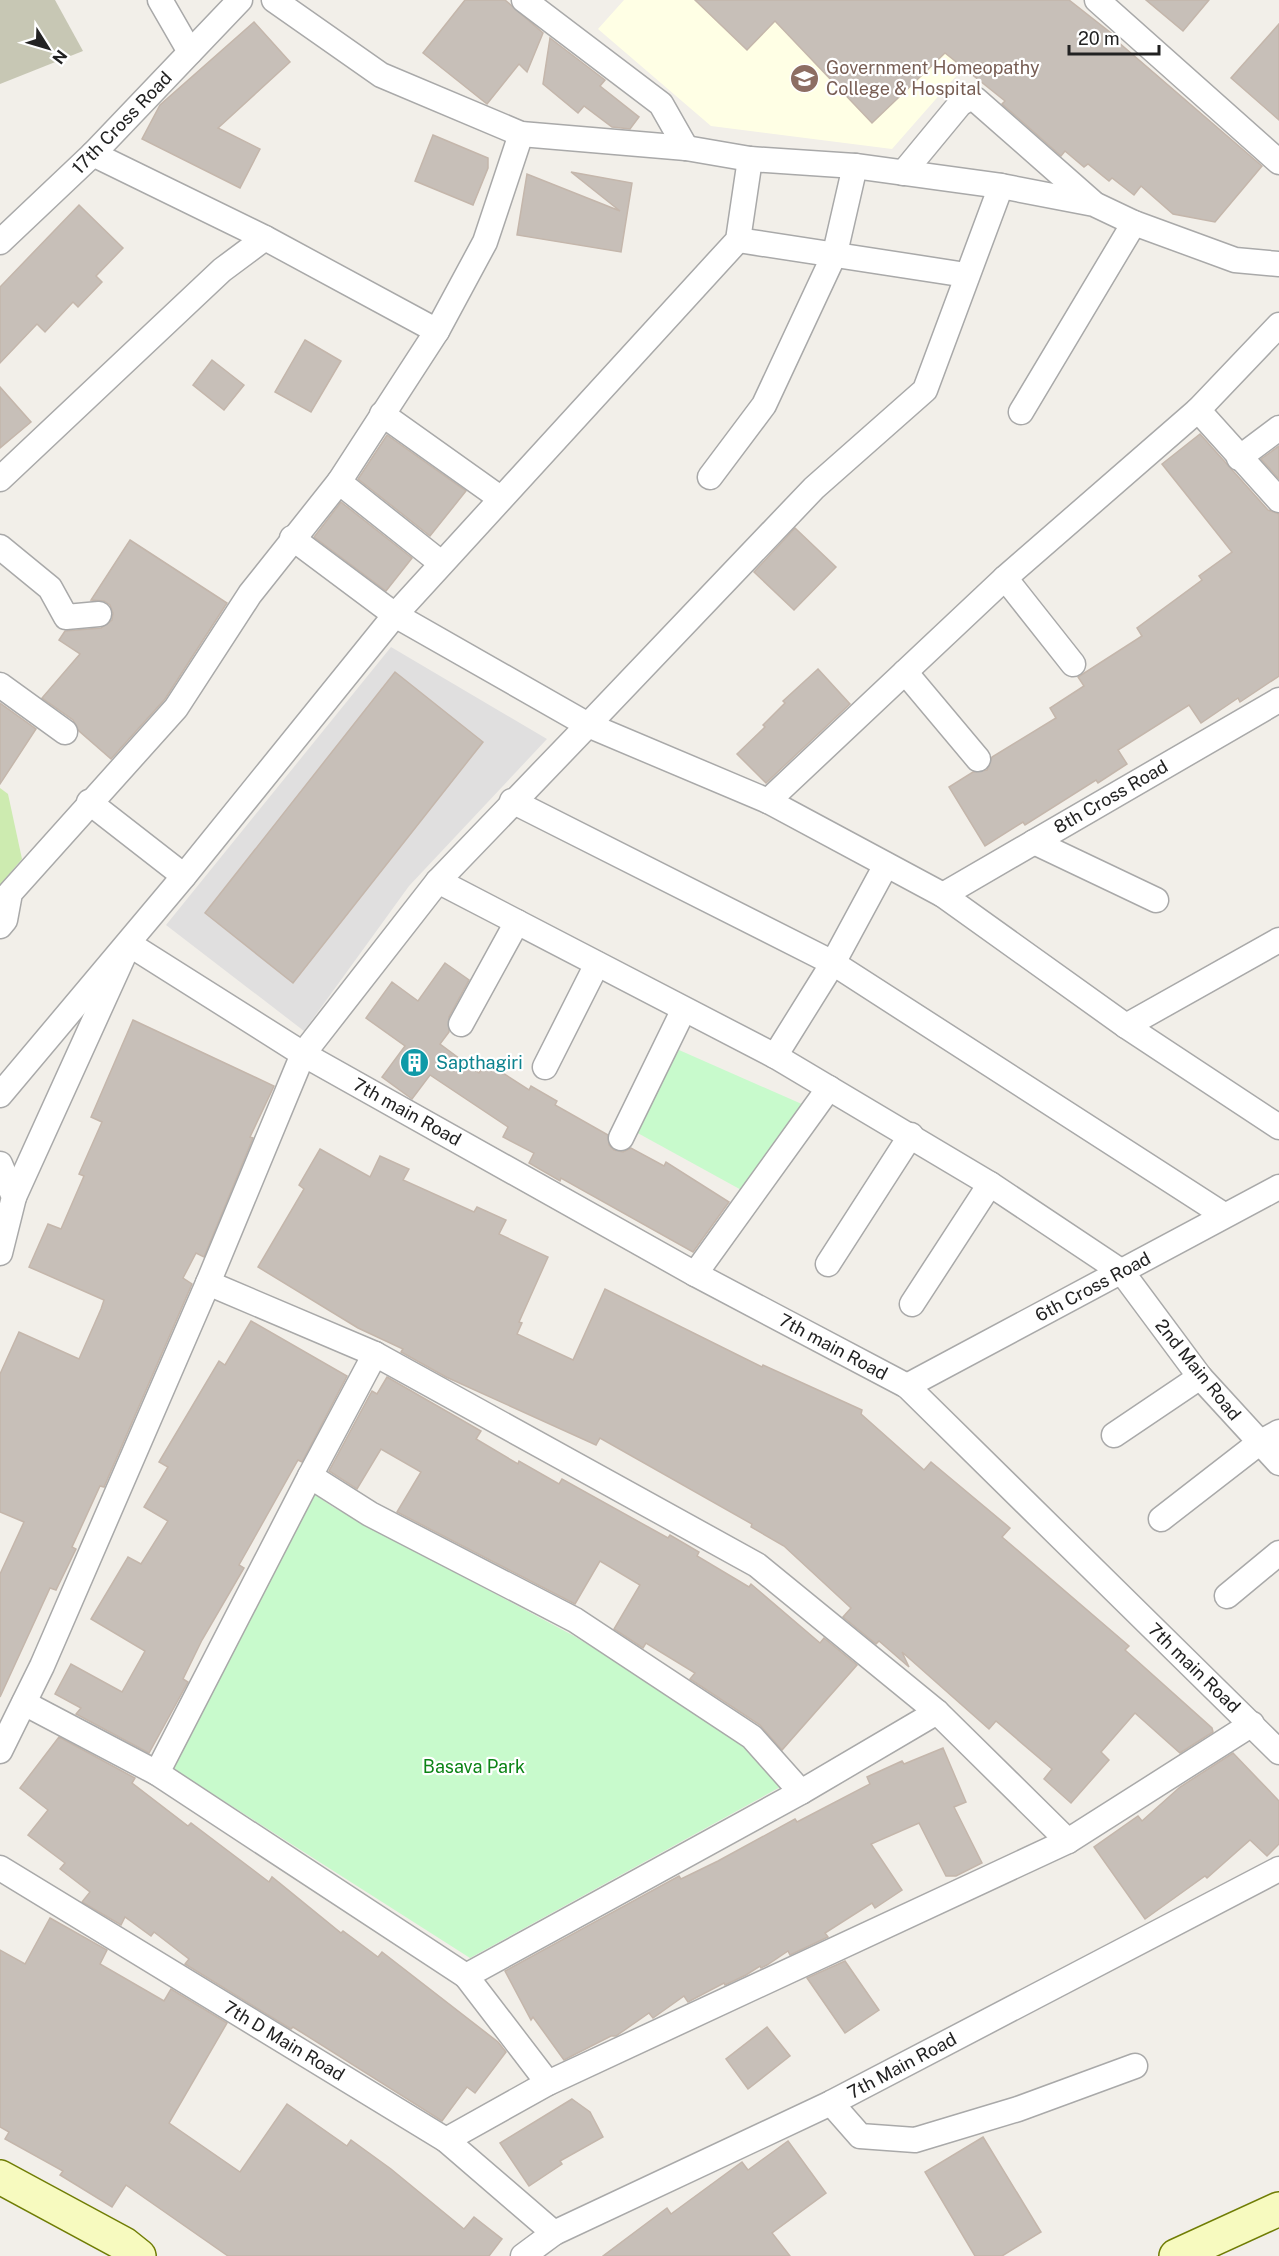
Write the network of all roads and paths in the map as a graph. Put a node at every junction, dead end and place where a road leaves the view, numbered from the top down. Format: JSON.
{"nodes":[{"id":1,"x":160,"y":0,"type":"edge"},
{"id":2,"x":240,"y":0,"type":"edge"},
{"id":3,"x":273,"y":0,"type":"edge"},
{"id":4,"x":524,"y":0,"type":"edge"},
{"id":5,"x":1096,"y":0,"type":"edge"},
{"id":6,"x":190,"y":52,"type":"junction"},
{"id":7,"x":521,"y":134,"type":"junction"},
{"id":8,"x":686,"y":148,"type":"junction"},
{"id":9,"x":93,"y":154,"type":"junction"},
{"id":10,"x":750,"y":159,"type":"junction"},
{"id":11,"x":1279,"y":162,"type":"edge"},
{"id":12,"x":855,"y":166,"type":"junction"},
{"id":13,"x":903,"y":173,"type":"junction"},
{"id":14,"x":1001,"y":186,"type":"junction"},
{"id":15,"x":1094,"y":204,"type":"junction"},
{"id":16,"x":1134,"y":223,"type":"junction"},
{"id":17,"x":265,"y":238,"type":"junction"},
{"id":18,"x":738,"y":240,"type":"junction"},
{"id":19,"x":0,"y":242,"type":"edge"},
{"id":20,"x":835,"y":253,"type":"junction"},
{"id":21,"x":1279,"y":264,"type":"edge"},
{"id":22,"x":966,"y":275,"type":"junction"},
{"id":23,"x":1279,"y":325,"type":"edge"},
{"id":24,"x":437,"y":331,"type":"junction"},
{"id":25,"x":1198,"y":410,"type":"junction"},
{"id":26,"x":1021,"y":412,"type":"dead end"},
{"id":27,"x":381,"y":414,"type":"junction"},
{"id":28,"x":1279,"y":428,"type":"edge"},
{"id":29,"x":1239,"y":458,"type":"junction"},
{"id":30,"x":710,"y":477,"type":"dead end"},
{"id":31,"x":0,"y":479,"type":"edge"},
{"id":32,"x":339,"y":482,"type":"junction"},
{"id":33,"x":500,"y":498,"type":"junction"},
{"id":34,"x":1279,"y":500,"type":"edge"},
{"id":35,"x":292,"y":538,"type":"junction"},
{"id":36,"x":0,"y":548,"type":"edge"},
{"id":37,"x":441,"y":563,"type":"junction"},
{"id":38,"x":1005,"y":578,"type":"junction"},
{"id":39,"x":99,"y":614,"type":"dead end"},
{"id":40,"x":394,"y":615,"type":"junction"},
{"id":41,"x":1073,"y":664,"type":"dead end"},
{"id":42,"x":905,"y":672,"type":"junction"},
{"id":43,"x":0,"y":686,"type":"edge"},
{"id":44,"x":1279,"y":700,"type":"edge"},
{"id":45,"x":588,"y":725,"type":"junction"},
{"id":46,"x":65,"y":732,"type":"dead end"},
{"id":47,"x":978,"y":759,"type":"dead end"},
{"id":48,"x":512,"y":801,"type":"junction"},
{"id":49,"x":768,"y":801,"type":"junction"},
{"id":50,"x":89,"y":802,"type":"junction"},
{"id":51,"x":1034,"y":842,"type":"junction"},
{"id":52,"x":886,"y":865,"type":"junction"},
{"id":53,"x":184,"y":876,"type":"junction"},
{"id":54,"x":438,"y":881,"type":"junction"},
{"id":55,"x":944,"y":895,"type":"junction"},
{"id":56,"x":1156,"y":900,"type":"dead end"},
{"id":57,"x":517,"y":922,"type":"junction"},
{"id":58,"x":0,"y":926,"type":"edge"},
{"id":59,"x":1279,"y":940,"type":"edge"},
{"id":60,"x":129,"y":944,"type":"junction"},
{"id":61,"x":833,"y":963,"type":"junction"},
{"id":62,"x":597,"y":964,"type":"junction"},
{"id":63,"x":683,"y":1011,"type":"junction"},
{"id":64,"x":461,"y":1024,"type":"dead end"},
{"id":65,"x":1126,"y":1026,"type":"junction"},
{"id":66,"x":303,"y":1054,"type":"junction"},
{"id":67,"x":775,"y":1056,"type":"junction"},
{"id":68,"x":545,"y":1067,"type":"dead end"},
{"id":69,"x":829,"y":1088,"type":"junction"},
{"id":70,"x":0,"y":1095,"type":"edge"},
{"id":71,"x":1279,"y":1127,"type":"edge"},
{"id":72,"x":911,"y":1135,"type":"junction"},
{"id":73,"x":621,"y":1138,"type":"dead end"},
{"id":74,"x":0,"y":1164,"type":"edge"},
{"id":75,"x":990,"y":1184,"type":"junction"},
{"id":76,"x":1279,"y":1187,"type":"edge"},
{"id":77,"x":14,"y":1197,"type":"junction"},
{"id":78,"x":1224,"y":1215,"type":"junction"},
{"id":79,"x":0,"y":1253,"type":"edge"},
{"id":80,"x":828,"y":1264,"type":"dead end"},
{"id":81,"x":1122,"y":1272,"type":"junction"},
{"id":82,"x":695,"y":1274,"type":"junction"},
{"id":83,"x":208,"y":1283,"type":"junction"},
{"id":84,"x":912,"y":1304,"type":"dead end"},
{"id":85,"x":375,"y":1354,"type":"junction"},
{"id":86,"x":1200,"y":1377,"type":"junction"},
{"id":87,"x":907,"y":1386,"type":"junction"},
{"id":88,"x":1114,"y":1436,"type":"dead end"},
{"id":89,"x":1269,"y":1438,"type":"edge"},
{"id":90,"x":1279,"y":1463,"type":"edge"},
{"id":91,"x":310,"y":1476,"type":"junction"},
{"id":92,"x":1161,"y":1519,"type":"dead end"},
{"id":93,"x":1279,"y":1553,"type":"edge"},
{"id":94,"x":1227,"y":1596,"type":"dead end"},
{"id":95,"x":24,"y":1703,"type":"junction"},
{"id":96,"x":938,"y":1712,"type":"junction"},
{"id":97,"x":1252,"y":1724,"type":"junction"},
{"id":98,"x":0,"y":1751,"type":"edge"},
{"id":99,"x":1279,"y":1752,"type":"edge"},
{"id":100,"x":156,"y":1773,"type":"junction"},
{"id":101,"x":801,"y":1792,"type":"junction"},
{"id":102,"x":1068,"y":1840,"type":"junction"},
{"id":103,"x":0,"y":1868,"type":"edge"},
{"id":104,"x":1279,"y":1869,"type":"edge"},
{"id":105,"x":466,"y":1976,"type":"junction"},
{"id":106,"x":1135,"y":2066,"type":"dead end"},
{"id":107,"x":548,"y":2083,"type":"junction"},
{"id":108,"x":831,"y":2103,"type":"junction"},
{"id":109,"x":446,"y":2140,"type":"junction"},
{"id":110,"x":0,"y":2177,"type":"edge"},
{"id":111,"x":1279,"y":2209,"type":"edge"},
{"id":112,"x":554,"y":2233,"type":"junction"},
{"id":113,"x":139,"y":2256,"type":"edge"},
{"id":114,"x":523,"y":2256,"type":"edge"},
{"id":115,"x":1176,"y":2256,"type":"edge"}],
"edges":[{"from":1,"to":6,"type":"street"},
{"from":2,"to":6,"type":"street","name":"17th Cross Road"},
{"from":3,"to":7,"type":"street"},
{"from":4,"to":8,"type":"street"},
{"from":5,"to":11,"type":"street"},
{"from":6,"to":9,"type":"street","name":"17th Cross Road"},
{"from":7,"to":8,"type":"street"},
{"from":7,"to":24,"type":"street"},
{"from":8,"to":10,"type":"street"},
{"from":9,"to":17,"type":"street"},
{"from":9,"to":19,"type":"street","name":"17th Cross Road"},
{"from":10,"to":12,"type":"street"},
{"from":10,"to":18,"type":"street"},
{"from":12,"to":13,"type":"street"},
{"from":12,"to":20,"type":"street"},
{"from":13,"to":14,"type":"street"},
{"from":13,"to":15,"type":"street"},
{"from":14,"to":15,"type":"street"},
{"from":14,"to":22,"type":"street"},
{"from":15,"to":16,"type":"street"},
{"from":16,"to":21,"type":"street"},
{"from":16,"to":26,"type":"street"},
{"from":17,"to":24,"type":"street"},
{"from":17,"to":31,"type":"street"},
{"from":18,"to":20,"type":"street"},
{"from":18,"to":33,"type":"street"},
{"from":20,"to":22,"type":"street"},
{"from":20,"to":30,"type":"street"},
{"from":22,"to":45,"type":"street"},
{"from":23,"to":25,"type":"street"},
{"from":24,"to":27,"type":"street"},
{"from":25,"to":29,"type":"street"},
{"from":25,"to":38,"type":"street"},
{"from":27,"to":32,"type":"street"},
{"from":27,"to":33,"type":"street"},
{"from":28,"to":29,"type":"street"},
{"from":29,"to":34,"type":"street"},
{"from":32,"to":35,"type":"street"},
{"from":32,"to":37,"type":"street"},
{"from":33,"to":37,"type":"street"},
{"from":35,"to":40,"type":"street"},
{"from":35,"to":50,"type":"street"},
{"from":36,"to":39,"type":"street"},
{"from":37,"to":40,"type":"street"},
{"from":38,"to":41,"type":"street"},
{"from":38,"to":42,"type":"street"},
{"from":40,"to":45,"type":"street"},
{"from":40,"to":53,"type":"street"},
{"from":42,"to":47,"type":"street"},
{"from":42,"to":49,"type":"street"},
{"from":43,"to":46,"type":"street"},
{"from":44,"to":51,"type":"street","name":"8th Cross Road"},
{"from":45,"to":48,"type":"street"},
{"from":45,"to":49,"type":"street"},
{"from":48,"to":54,"type":"street"},
{"from":48,"to":61,"type":"street"},
{"from":49,"to":52,"type":"street"},
{"from":50,"to":53,"type":"street"},
{"from":50,"to":58,"type":"street"},
{"from":51,"to":55,"type":"street","name":"8th Cross Road"},
{"from":51,"to":56,"type":"street"},
{"from":52,"to":55,"type":"street"},
{"from":52,"to":61,"type":"street"},
{"from":53,"to":60,"type":"street"},
{"from":54,"to":57,"type":"street","name":"2nd Main Road"},
{"from":54,"to":66,"type":"street"},
{"from":55,"to":65,"type":"street"},
{"from":57,"to":62,"type":"street","name":"2nd Main Road"},
{"from":57,"to":64,"type":"street"},
{"from":59,"to":65,"type":"street"},
{"from":60,"to":66,"type":"street","name":"7th main Road"},
{"from":60,"to":70,"type":"street"},
{"from":60,"to":77,"type":"street"},
{"from":61,"to":67,"type":"street"},
{"from":61,"to":78,"type":"street"},
{"from":62,"to":63,"type":"street","name":"2nd Main Road"},
{"from":62,"to":68,"type":"street"},
{"from":63,"to":67,"type":"street","name":"2nd Main Road"},
{"from":63,"to":73,"type":"street"},
{"from":65,"to":71,"type":"street"},
{"from":66,"to":82,"type":"street","name":"7th main Road"},
{"from":66,"to":83,"type":"street"},
{"from":67,"to":69,"type":"street","name":"2nd Main Road"},
{"from":69,"to":72,"type":"street","name":"2nd Main Road"},
{"from":69,"to":82,"type":"street"},
{"from":72,"to":75,"type":"street","name":"2nd Main Road"},
{"from":72,"to":80,"type":"street"},
{"from":74,"to":77,"type":"street"},
{"from":75,"to":81,"type":"street","name":"2nd Main Road"},
{"from":75,"to":84,"type":"street"},
{"from":76,"to":78,"type":"street","name":"6th Cross Road"},
{"from":77,"to":79,"type":"street"},
{"from":78,"to":81,"type":"street","name":"6th Cross Road"},
{"from":81,"to":86,"type":"street","name":"2nd Main Road"},
{"from":81,"to":87,"type":"street","name":"6th Cross Road"},
{"from":82,"to":87,"type":"street","name":"7th main Road"},
{"from":83,"to":85,"type":"street"},
{"from":83,"to":95,"type":"street"},
{"from":85,"to":91,"type":"street"},
{"from":85,"to":96,"type":"street"},
{"from":86,"to":88,"type":"street"},
{"from":86,"to":89,"type":"street","name":"2nd Main Road"},
{"from":87,"to":97,"type":"street","name":"7th main Road"},
{"from":89,"to":90,"type":"street","name":"2nd Main Road"},
{"from":89,"to":92,"type":"street"},
{"from":91,"to":100,"type":"street"},
{"from":91,"to":101,"type":"street"},
{"from":93,"to":94,"type":"street"},
{"from":95,"to":98,"type":"street"},
{"from":95,"to":100,"type":"street"},
{"from":96,"to":101,"type":"street"},
{"from":96,"to":102,"type":"street"},
{"from":97,"to":99,"type":"street","name":"7th main Road"},
{"from":97,"to":102,"type":"street"},
{"from":100,"to":105,"type":"street"},
{"from":101,"to":105,"type":"street"},
{"from":102,"to":107,"type":"street"},
{"from":103,"to":109,"type":"street","name":"7th D Main Road"},
{"from":104,"to":108,"type":"street","name":"7th Main Road"},
{"from":105,"to":107,"type":"street"},
{"from":106,"to":108,"type":"street"},
{"from":107,"to":109,"type":"street"},
{"from":108,"to":112,"type":"street","name":"7th Main Road"},
{"from":109,"to":112,"type":"street","name":"7th D Main Road"},
{"from":110,"to":113,"type":"street"},
{"from":111,"to":115,"type":"street"},
{"from":112,"to":114,"type":"street","name":"7th Main Road"}]}
